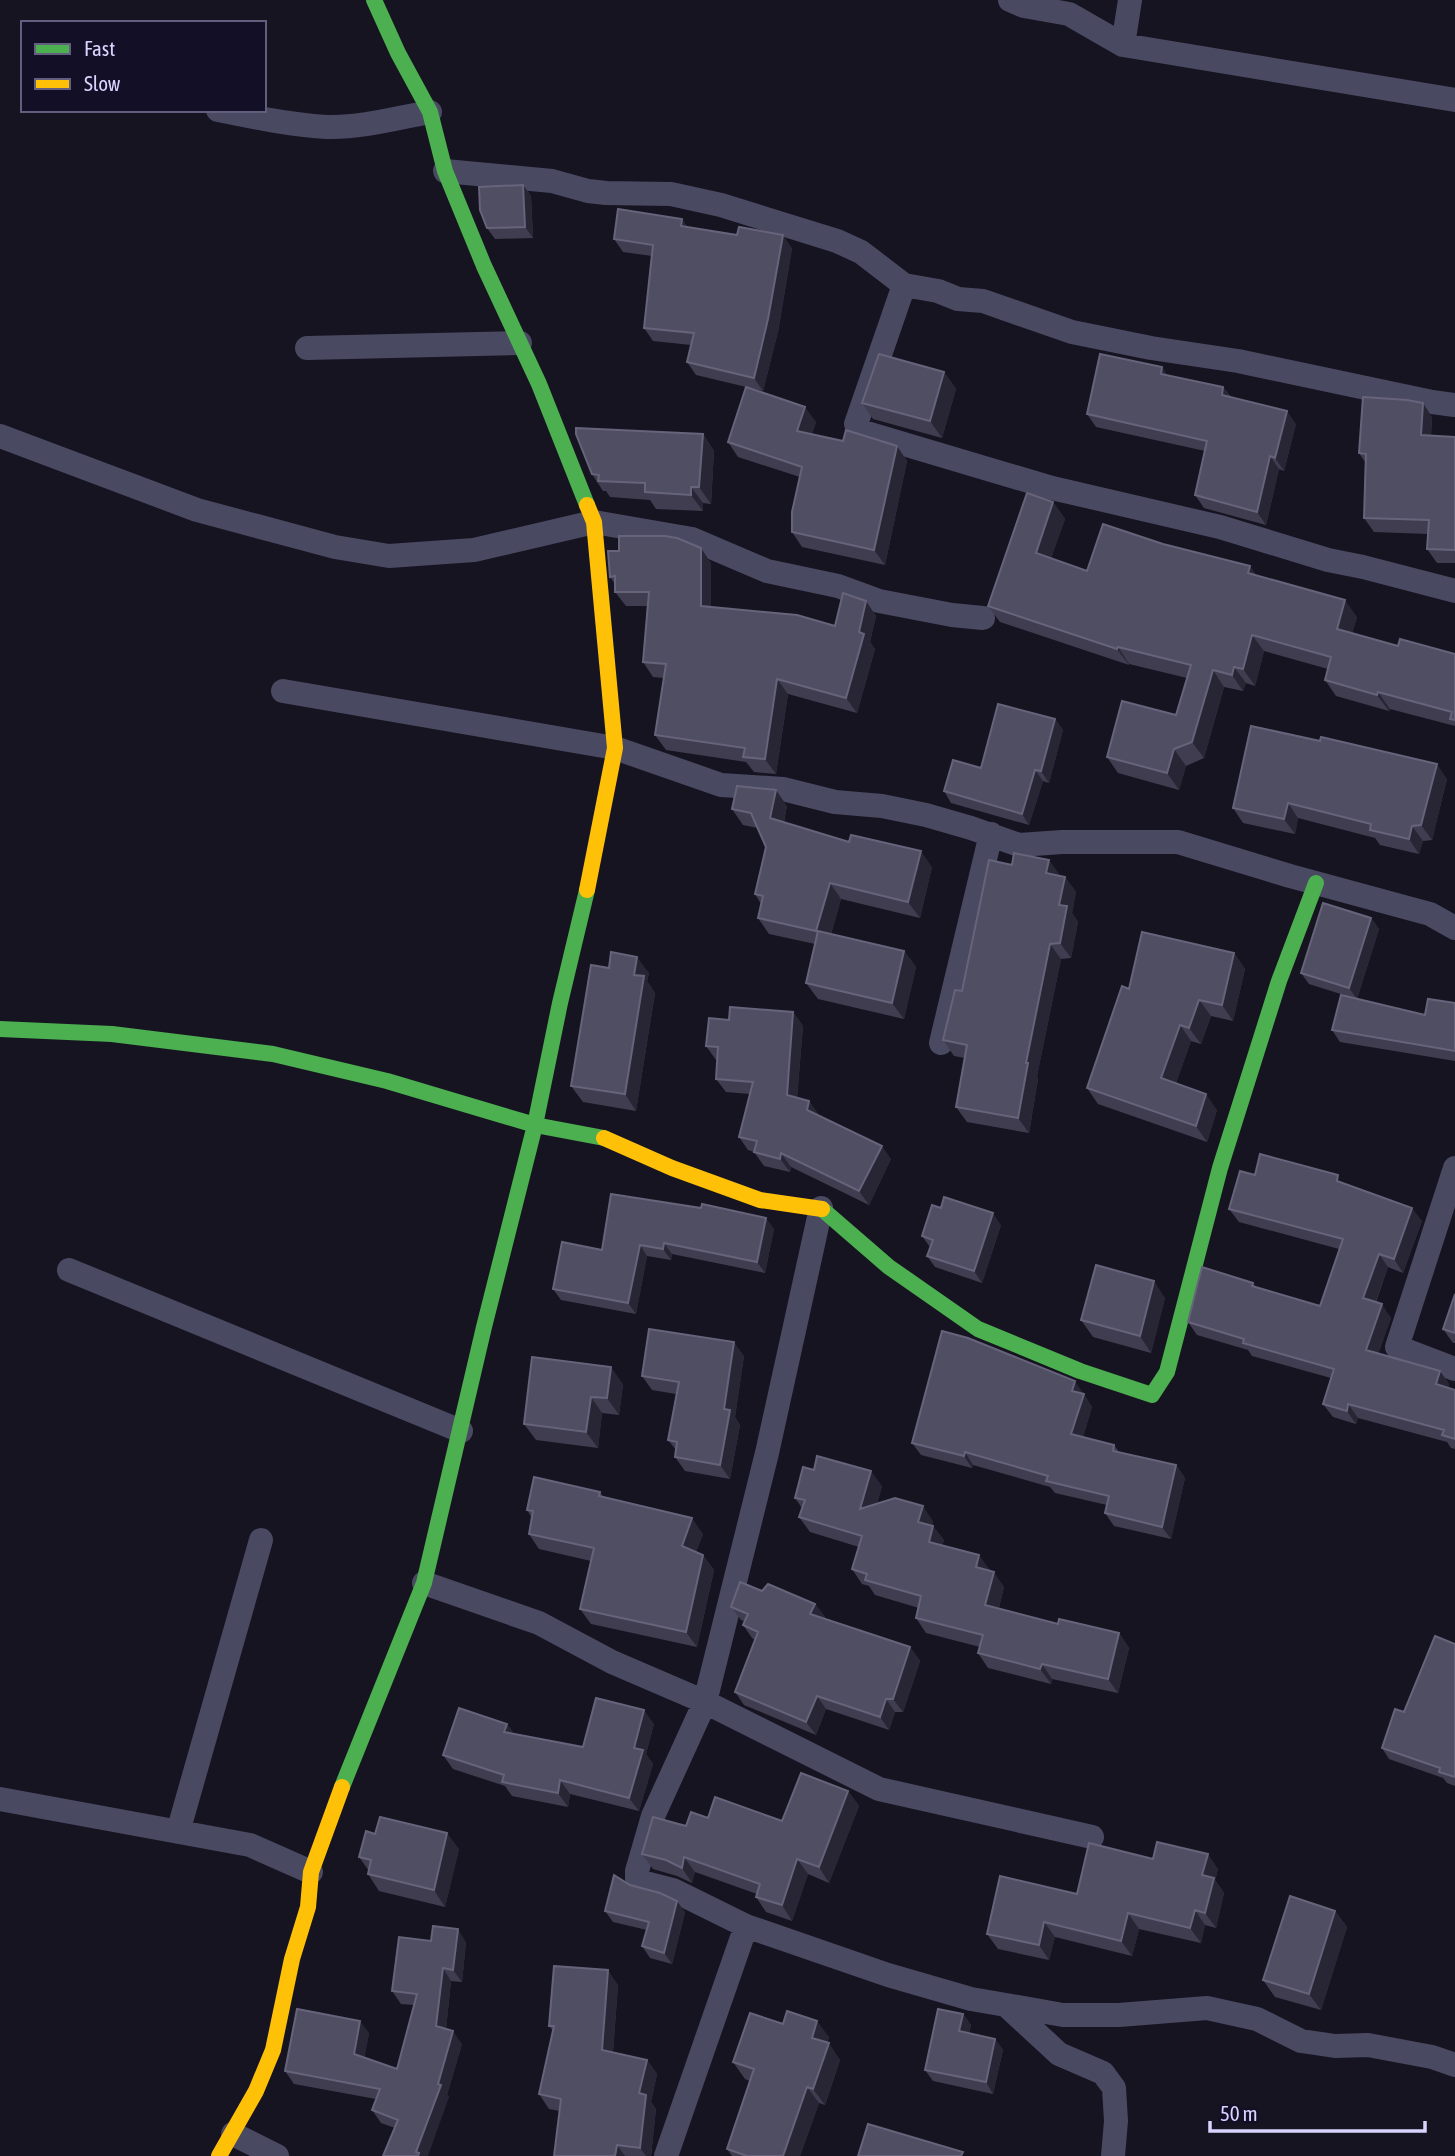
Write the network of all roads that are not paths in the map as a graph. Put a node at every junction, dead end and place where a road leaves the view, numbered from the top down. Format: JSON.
{"nodes":[{"id":1,"x":374,"y":0,"type":"edge"},
{"id":2,"x":1010,"y":0,"type":"edge"},
{"id":3,"x":1130,"y":0,"type":"edge"},
{"id":4,"x":1123,"y":45,"type":"junction"},
{"id":5,"x":1455,"y":100,"type":"edge"},
{"id":6,"x":227,"y":112,"type":"edge"},
{"id":7,"x":430,"y":112,"type":"junction"},
{"id":8,"x":445,"y":171,"type":"junction"},
{"id":9,"x":904,"y":285,"type":"junction"},
{"id":10,"x":520,"y":343,"type":"junction"},
{"id":11,"x":307,"y":348,"type":"dead end"},
{"id":12,"x":1455,"y":404,"type":"edge"},
{"id":13,"x":0,"y":436,"type":"edge"},
{"id":14,"x":594,"y":522,"type":"junction"},
{"id":15,"x":1455,"y":591,"type":"edge"},
{"id":16,"x":983,"y":618,"type":"dead end"},
{"id":17,"x":283,"y":691,"type":"dead end"},
{"id":18,"x":615,"y":748,"type":"junction"},
{"id":19,"x":991,"y":834,"type":"junction"},
{"id":20,"x":1316,"y":883,"type":"junction"},
{"id":21,"x":1455,"y":928,"type":"edge"},
{"id":22,"x":0,"y":1028,"type":"edge"},
{"id":23,"x":942,"y":1043,"type":"edge"},
{"id":24,"x":535,"y":1125,"type":"junction"},
{"id":25,"x":1455,"y":1168,"type":"edge"},
{"id":26,"x":821,"y":1208,"type":"junction"},
{"id":27,"x":69,"y":1270,"type":"dead end"},
{"id":28,"x":1455,"y":1369,"type":"edge"},
{"id":29,"x":461,"y":1431,"type":"junction"},
{"id":30,"x":261,"y":1539,"type":"dead end"},
{"id":31,"x":424,"y":1583,"type":"junction"},
{"id":32,"x":705,"y":1702,"type":"junction"},
{"id":33,"x":0,"y":1799,"type":"edge"},
{"id":34,"x":178,"y":1832,"type":"junction"},
{"id":35,"x":1092,"y":1838,"type":"dead end"},
{"id":36,"x":311,"y":1872,"type":"junction"},
{"id":37,"x":746,"y":1926,"type":"junction"},
{"id":38,"x":1006,"y":2005,"type":"junction"},
{"id":39,"x":1455,"y":2065,"type":"edge"},
{"id":40,"x":233,"y":2134,"type":"junction"},
{"id":41,"x":219,"y":2156,"type":"edge"},
{"id":42,"x":277,"y":2156,"type":"edge"},
{"id":43,"x":666,"y":2156,"type":"edge"},
{"id":44,"x":1113,"y":2156,"type":"edge"}],
"edges":[{"from":1,"to":7,"type":"street"},
{"from":2,"to":4,"type":"street"},
{"from":3,"to":4,"type":"street"},
{"from":4,"to":5,"type":"street"},
{"from":6,"to":7,"type":"street"},
{"from":7,"to":8,"type":"street"},
{"from":8,"to":9,"type":"street"},
{"from":8,"to":10,"type":"street"},
{"from":9,"to":12,"type":"street"},
{"from":9,"to":15,"type":"street"},
{"from":10,"to":11,"type":"street"},
{"from":10,"to":14,"type":"street"},
{"from":13,"to":14,"type":"street"},
{"from":14,"to":16,"type":"street"},
{"from":14,"to":18,"type":"street"},
{"from":17,"to":18,"type":"street"},
{"from":18,"to":19,"type":"street"},
{"from":18,"to":24,"type":"street"},
{"from":19,"to":20,"type":"street"},
{"from":19,"to":23,"type":"street"},
{"from":20,"to":21,"type":"street"},
{"from":20,"to":26,"type":"street"},
{"from":22,"to":24,"type":"street"},
{"from":24,"to":26,"type":"street"},
{"from":24,"to":29,"type":"street"},
{"from":25,"to":28,"type":"street"},
{"from":26,"to":32,"type":"street"},
{"from":27,"to":29,"type":"street"},
{"from":29,"to":31,"type":"street"},
{"from":30,"to":34,"type":"street"},
{"from":31,"to":32,"type":"street"},
{"from":31,"to":36,"type":"street"},
{"from":32,"to":35,"type":"street"},
{"from":32,"to":37,"type":"street"},
{"from":33,"to":34,"type":"street"},
{"from":34,"to":36,"type":"street"},
{"from":36,"to":40,"type":"street"},
{"from":37,"to":38,"type":"street"},
{"from":37,"to":43,"type":"street"},
{"from":38,"to":39,"type":"street"},
{"from":38,"to":44,"type":"street"},
{"from":40,"to":41,"type":"street"},
{"from":40,"to":42,"type":"street"}]}
